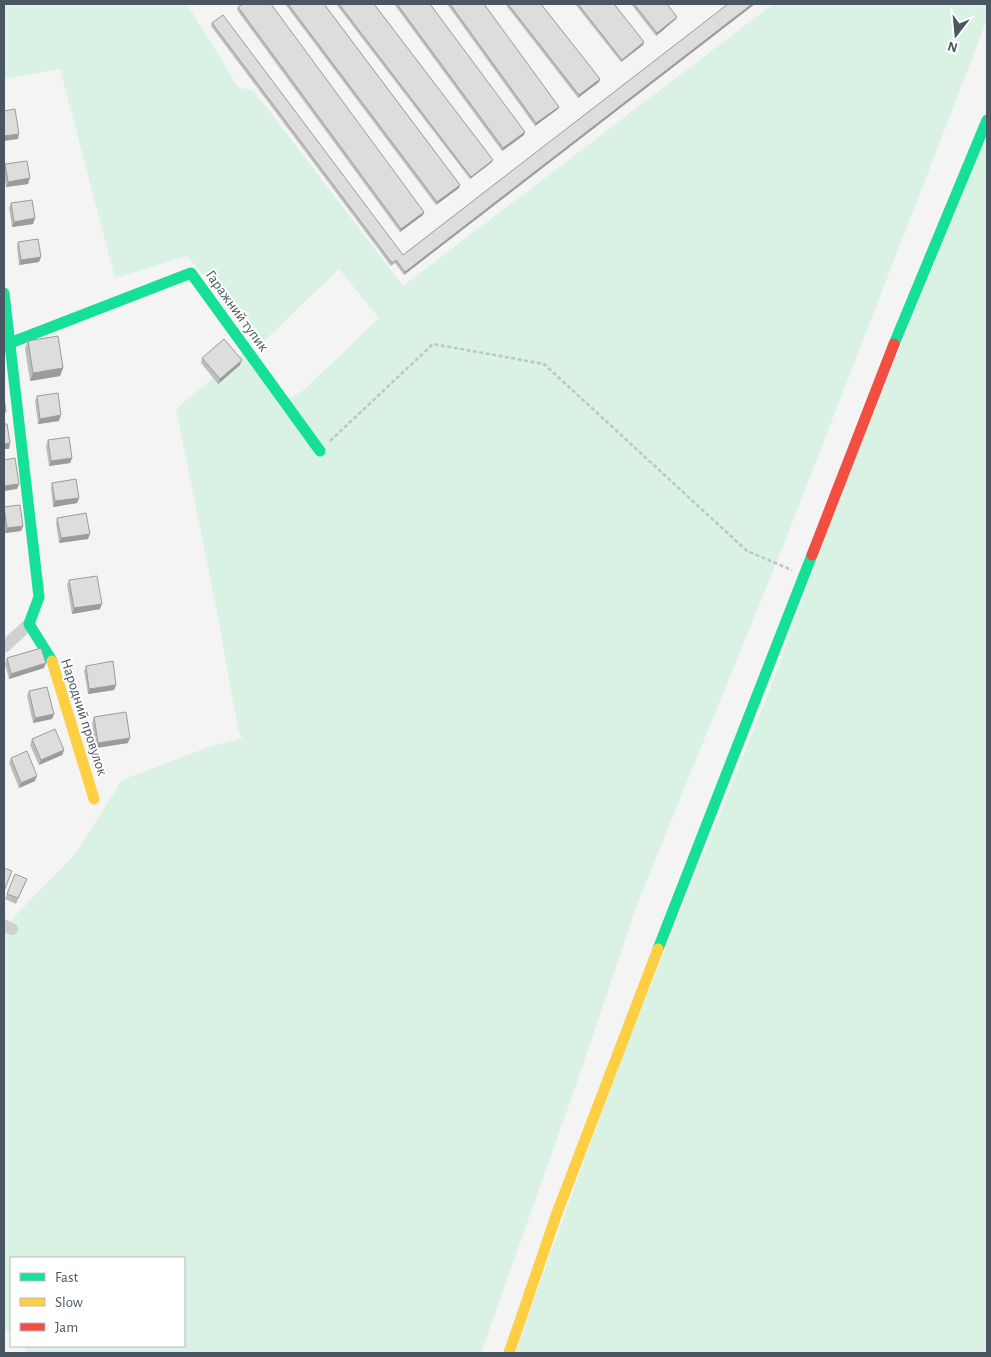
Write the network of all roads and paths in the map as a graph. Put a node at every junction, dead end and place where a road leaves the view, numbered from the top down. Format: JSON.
{"nodes":[{"id":1,"x":987,"y":120,"type":"edge"},
{"id":2,"x":4,"y":293,"type":"edge"},
{"id":3,"x":10,"y":343,"type":"junction"},
{"id":4,"x":320,"y":451,"type":"joint"},
{"id":5,"x":805,"y":575,"type":"junction"},
{"id":6,"x":29,"y":624,"type":"junction"},
{"id":7,"x":4,"y":647,"type":"edge"},
{"id":8,"x":94,"y":799,"type":"dead end"},
{"id":9,"x":509,"y":1353,"type":"edge"}],
"edges":[{"from":1,"to":5,"type":"street"},
{"from":2,"to":3,"type":"street"},
{"from":3,"to":4,"type":"street","name":"Гаражний тупик"},
{"from":3,"to":6,"type":"street"},
{"from":4,"to":5,"type":"path"},
{"from":5,"to":9,"type":"street"},
{"from":6,"to":7,"type":"street"},
{"from":6,"to":8,"type":"street","name":"Народний провулок"}]}
